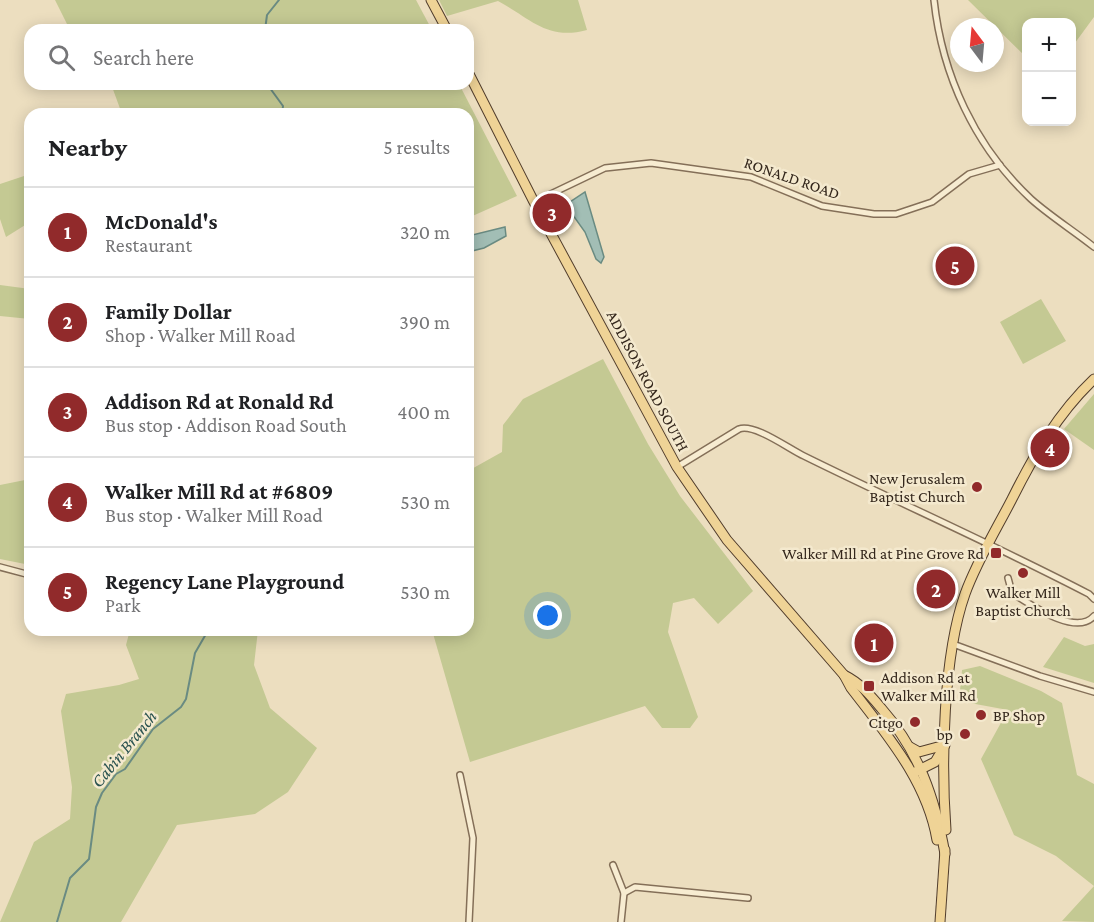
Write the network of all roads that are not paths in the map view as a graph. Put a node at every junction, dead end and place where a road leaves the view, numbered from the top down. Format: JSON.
{"nodes":[{"id":1,"x":431,"y":0,"type":"edge"},
{"id":2,"x":934,"y":0,"type":"edge"},
{"id":3,"x":444,"y":24,"type":"edge"},
{"id":4,"x":474,"y":84,"type":"edge"},
{"id":5,"x":1000,"y":165,"type":"junction"},
{"id":6,"x":534,"y":202,"type":"junction"},
{"id":7,"x":1094,"y":247,"type":"edge"},
{"id":8,"x":1094,"y":379,"type":"edge"},
{"id":9,"x":677,"y":467,"type":"junction"},
{"id":10,"x":990,"y":543,"type":"junction"},
{"id":11,"x":0,"y":567,"type":"edge"},
{"id":12,"x":24,"y":573,"type":"edge"},
{"id":13,"x":1008,"y":579,"type":"dead end"},
{"id":14,"x":1094,"y":599,"type":"edge"},
{"id":15,"x":1094,"y":616,"type":"edge"},
{"id":16,"x":953,"y":644,"type":"junction"},
{"id":17,"x":844,"y":675,"type":"junction"},
{"id":18,"x":1094,"y":692,"type":"edge"},
{"id":19,"x":945,"y":745,"type":"junction"},
{"id":20,"x":910,"y":747,"type":"junction"},
{"id":21,"x":922,"y":768,"type":"junction"},
{"id":22,"x":912,"y":773,"type":"junction"},
{"id":23,"x":460,"y":775,"type":"dead end"},
{"id":24,"x":944,"y":858,"type":"junction"},
{"id":25,"x":613,"y":865,"type":"dead end"},
{"id":26,"x":624,"y":893,"type":"junction"},
{"id":27,"x":748,"y":898,"type":"dead end"},
{"id":28,"x":468,"y":922,"type":"edge"},
{"id":29,"x":621,"y":922,"type":"edge"},
{"id":30,"x":940,"y":922,"type":"edge"}],
"edges":[{"from":1,"to":3,"type":"main road"},
{"from":2,"to":5,"type":"street"},
{"from":4,"to":6,"type":"main road","name":"ADDISON ROAD SOUTH"},
{"from":5,"to":6,"type":"street","name":"RONALD ROAD"},
{"from":5,"to":7,"type":"street"},
{"from":6,"to":9,"type":"main road","name":"ADDISON ROAD SOUTH"},
{"from":8,"to":10,"type":"main road"},
{"from":9,"to":10,"type":"street"},
{"from":9,"to":17,"type":"main road","name":"ADDISON ROAD SOUTH"},
{"from":10,"to":14,"type":"street"},
{"from":10,"to":16,"type":"main road"},
{"from":11,"to":12,"type":"street"},
{"from":13,"to":15,"type":"street"},
{"from":16,"to":18,"type":"street"},
{"from":16,"to":19,"type":"main road"},
{"from":17,"to":20,"type":"main road","name":"ADDISON ROAD SOUTH"},
{"from":17,"to":22,"type":"main road","name":"ADDISON ROAD SOUTH"},
{"from":19,"to":20,"type":"main road"},
{"from":19,"to":21,"type":"main road"},
{"from":19,"to":24,"type":"main road"},
{"from":20,"to":21,"type":"main road","name":"ADDISON ROAD SOUTH"},
{"from":21,"to":22,"type":"main road"},
{"from":21,"to":24,"type":"main road","name":"ADDISON ROAD SOUTH"},
{"from":22,"to":24,"type":"main road","name":"ADDISON ROAD SOUTH"},
{"from":23,"to":28,"type":"street"},
{"from":24,"to":30,"type":"main road"},
{"from":25,"to":26,"type":"street"},
{"from":26,"to":27,"type":"street"},
{"from":26,"to":29,"type":"street"}]}
